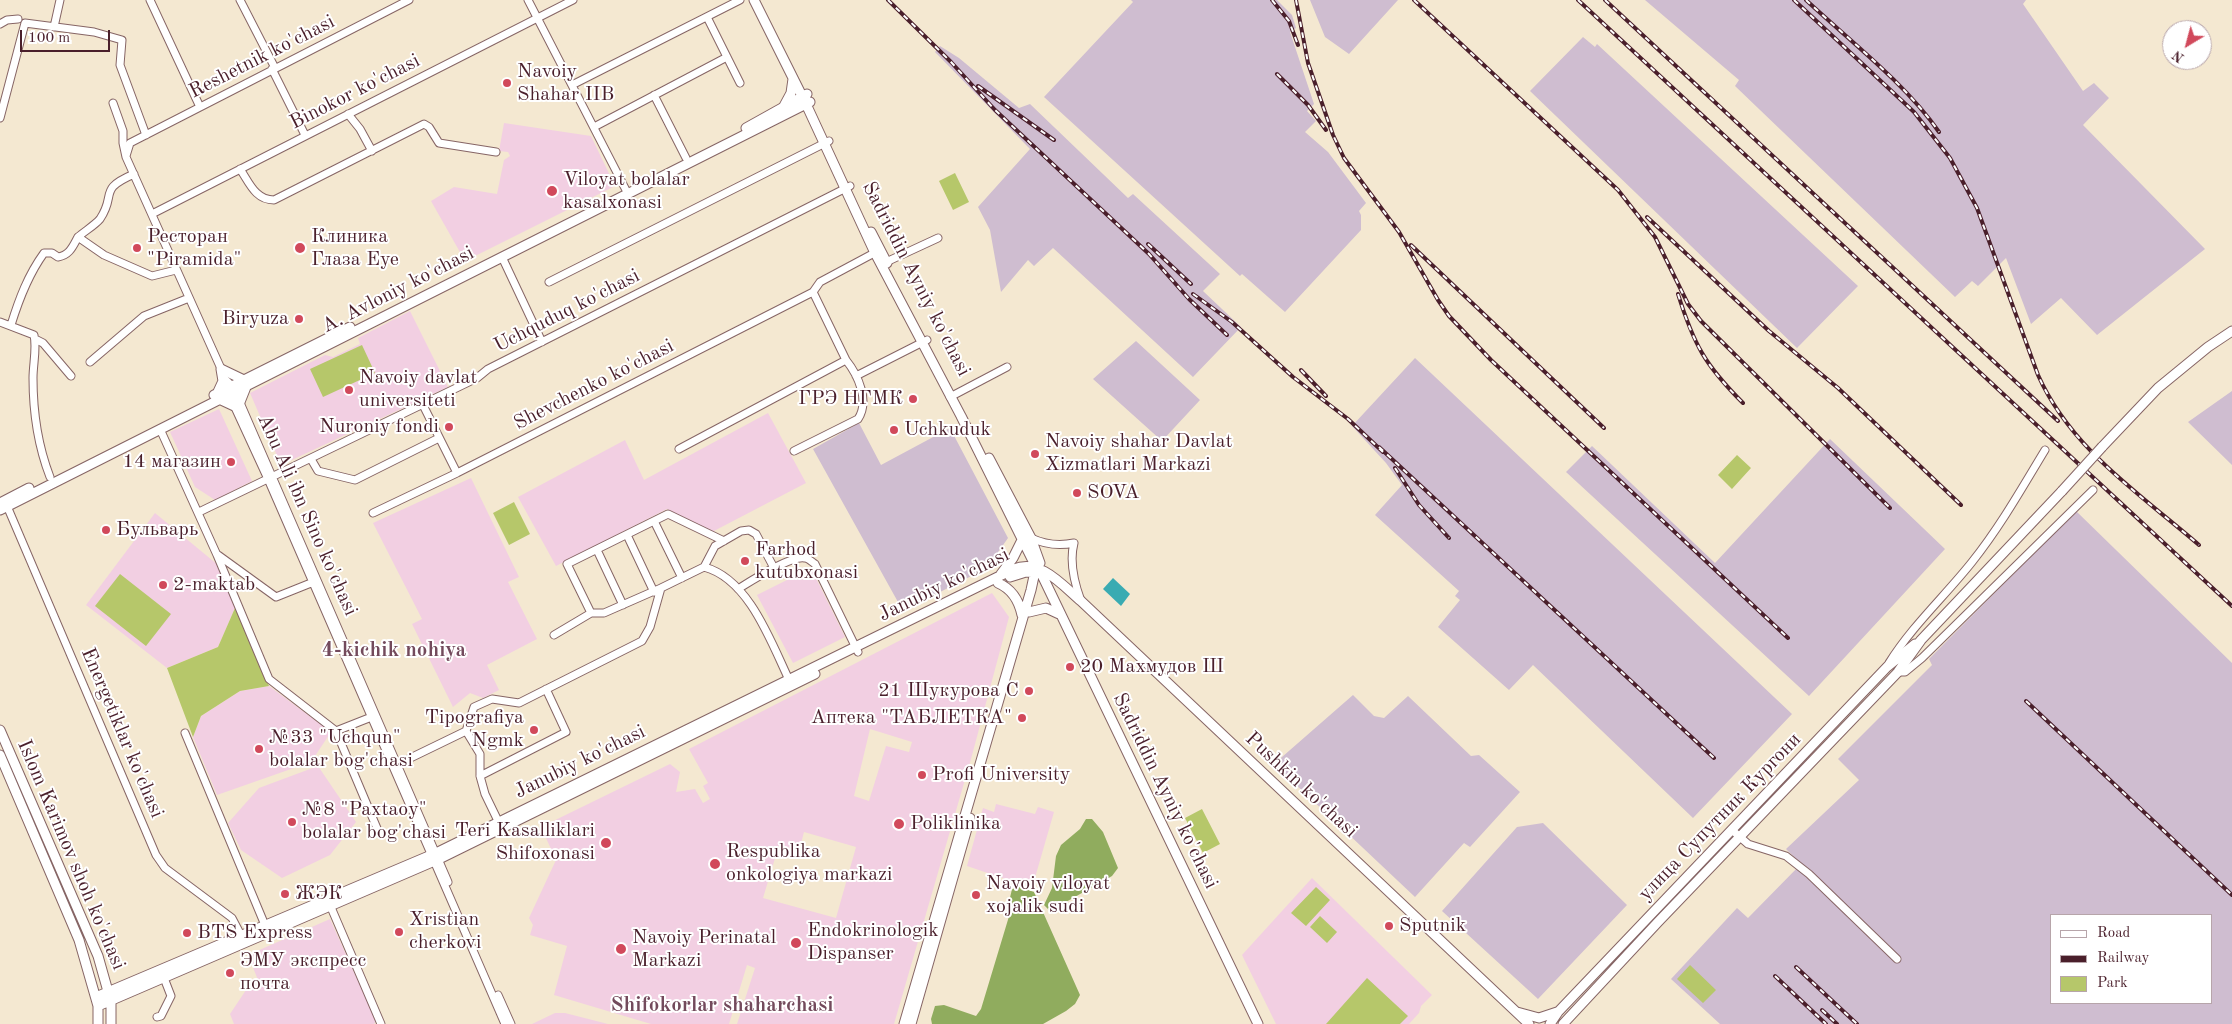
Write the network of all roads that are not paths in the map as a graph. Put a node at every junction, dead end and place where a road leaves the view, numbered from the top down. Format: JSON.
{"nodes":[{"id":1,"x":60,"y":0,"type":"edge"},
{"id":2,"x":150,"y":0,"type":"edge"},
{"id":3,"x":240,"y":0,"type":"edge"},
{"id":4,"x":409,"y":0,"type":"edge"},
{"id":5,"x":528,"y":0,"type":"edge"},
{"id":6,"x":573,"y":0,"type":"edge"},
{"id":7,"x":740,"y":0,"type":"edge"},
{"id":8,"x":754,"y":0,"type":"edge"},
{"id":9,"x":759,"y":0,"type":"edge"},
{"id":10,"x":707,"y":17,"type":"junction"},
{"id":11,"x":537,"y":18,"type":"junction"},
{"id":12,"x":21,"y":21,"type":"junction"},
{"id":13,"x":0,"y":24,"type":"edge"},
{"id":14,"x":54,"y":27,"type":"junction"},
{"id":15,"x":727,"y":57,"type":"junction"},
{"id":16,"x":274,"y":69,"type":"junction"},
{"id":17,"x":793,"y":78,"type":"junction"},
{"id":18,"x":740,"y":83,"type":"dead end"},
{"id":19,"x":572,"y":85,"type":"junction"},
{"id":20,"x":654,"y":95,"type":"junction"},
{"id":21,"x":806,"y":99,"type":"junction"},
{"id":22,"x":113,"y":103,"type":"dead end"},
{"id":23,"x":200,"y":106,"type":"junction"},
{"id":24,"x":785,"y":110,"type":"junction"},
{"id":25,"x":348,"y":114,"type":"junction"},
{"id":26,"x":0,"y":118,"type":"edge"},
{"id":27,"x":814,"y":124,"type":"junction"},
{"id":28,"x":594,"y":127,"type":"junction"},
{"id":29,"x":146,"y":135,"type":"junction"},
{"id":30,"x":305,"y":135,"type":"junction"},
{"id":31,"x":826,"y":142,"type":"junction"},
{"id":32,"x":372,"y":151,"type":"junction"},
{"id":33,"x":496,"y":152,"type":"dead end"},
{"id":34,"x":126,"y":156,"type":"junction"},
{"id":35,"x":686,"y":158,"type":"junction"},
{"id":36,"x":240,"y":168,"type":"junction"},
{"id":37,"x":134,"y":174,"type":"junction"},
{"id":38,"x":847,"y":188,"type":"junction"},
{"id":39,"x":627,"y":191,"type":"junction"},
{"id":40,"x":152,"y":214,"type":"junction"},
{"id":41,"x":78,"y":237,"type":"junction"},
{"id":42,"x":938,"y":238,"type":"dead end"},
{"id":43,"x":878,"y":251,"type":"junction"},
{"id":44,"x":502,"y":257,"type":"junction"},
{"id":45,"x":884,"y":263,"type":"junction"},
{"id":46,"x":176,"y":270,"type":"junction"},
{"id":47,"x":549,"y":282,"type":"dead end"},
{"id":48,"x":813,"y":292,"type":"junction"},
{"id":49,"x":189,"y":298,"type":"junction"},
{"id":50,"x":0,"y":322,"type":"edge"},
{"id":51,"x":12,"y":325,"type":"junction"},
{"id":52,"x":2232,"y":331,"type":"edge"},
{"id":53,"x":35,"y":339,"type":"junction"},
{"id":54,"x":925,"y":341,"type":"junction"},
{"id":55,"x":542,"y":342,"type":"junction"},
{"id":56,"x":846,"y":360,"type":"junction"},
{"id":57,"x":90,"y":362,"type":"dead end"},
{"id":58,"x":1007,"y":367,"type":"dead end"},
{"id":59,"x":221,"y":369,"type":"junction"},
{"id":60,"x":71,"y":376,"type":"dead end"},
{"id":61,"x":856,"y":376,"type":"junction"},
{"id":62,"x":246,"y":383,"type":"junction"},
{"id":63,"x":231,"y":391,"type":"junction"},
{"id":64,"x":218,"y":396,"type":"junction"},
{"id":65,"x":953,"y":396,"type":"junction"},
{"id":66,"x":237,"y":404,"type":"junction"},
{"id":67,"x":423,"y":405,"type":"junction"},
{"id":68,"x":160,"y":429,"type":"junction"},
{"id":69,"x":439,"y":438,"type":"junction"},
{"id":70,"x":679,"y":449,"type":"dead end"},
{"id":71,"x":2045,"y":450,"type":"dead end"},
{"id":72,"x":794,"y":451,"type":"dead end"},
{"id":73,"x":311,"y":460,"type":"junction"},
{"id":74,"x":457,"y":472,"type":"junction"},
{"id":75,"x":50,"y":477,"type":"junction"},
{"id":76,"x":270,"y":478,"type":"junction"},
{"id":77,"x":2092,"y":490,"type":"dead end"},
{"id":78,"x":2,"y":506,"type":"edge"},
{"id":79,"x":198,"y":512,"type":"junction"},
{"id":80,"x":373,"y":513,"type":"dead end"},
{"id":81,"x":654,"y":521,"type":"junction"},
{"id":82,"x":627,"y":535,"type":"junction"},
{"id":83,"x":1027,"y":538,"type":"junction"},
{"id":84,"x":724,"y":541,"type":"junction"},
{"id":85,"x":597,"y":550,"type":"junction"},
{"id":86,"x":217,"y":555,"type":"junction"},
{"id":87,"x":704,"y":567,"type":"junction"},
{"id":88,"x":774,"y":568,"type":"junction"},
{"id":89,"x":1040,"y":573,"type":"junction"},
{"id":90,"x":682,"y":578,"type":"junction"},
{"id":91,"x":998,"y":580,"type":"junction"},
{"id":92,"x":316,"y":581,"type":"junction"},
{"id":93,"x":661,"y":588,"type":"junction"},
{"id":94,"x":738,"y":589,"type":"junction"},
{"id":95,"x":654,"y":592,"type":"junction"},
{"id":96,"x":1081,"y":601,"type":"junction"},
{"id":97,"x":623,"y":605,"type":"junction"},
{"id":98,"x":591,"y":613,"type":"junction"},
{"id":99,"x":1026,"y":614,"type":"junction"},
{"id":100,"x":1061,"y":615,"type":"junction"},
{"id":101,"x":554,"y":635,"type":"dead end"},
{"id":102,"x":1921,"y":640,"type":"junction"},
{"id":103,"x":857,"y":650,"type":"junction"},
{"id":104,"x":1887,"y":667,"type":"junction"},
{"id":105,"x":1898,"y":672,"type":"junction"},
{"id":106,"x":791,"y":683,"type":"junction"},
{"id":107,"x":546,"y":689,"type":"junction"},
{"id":108,"x":374,"y":716,"type":"junction"},
{"id":109,"x":0,"y":730,"type":"edge"},
{"id":110,"x":336,"y":731,"type":"junction"},
{"id":111,"x":466,"y":731,"type":"junction"},
{"id":112,"x":185,"y":733,"type":"dead end"},
{"id":113,"x":0,"y":754,"type":"edge"},
{"id":114,"x":398,"y":764,"type":"junction"},
{"id":115,"x":480,"y":776,"type":"junction"},
{"id":116,"x":500,"y":825,"type":"junction"},
{"id":117,"x":1732,"y":830,"type":"junction"},
{"id":118,"x":380,"y":833,"type":"dead end"},
{"id":119,"x":1739,"y":837,"type":"junction"},
{"id":120,"x":435,"y":857,"type":"junction"},
{"id":121,"x":330,"y":905,"type":"junction"},
{"id":122,"x":268,"y":933,"type":"junction"},
{"id":123,"x":244,"y":940,"type":"junction"},
{"id":124,"x":1898,"y":959,"type":"dead end"},
{"id":125,"x":164,"y":978,"type":"junction"},
{"id":126,"x":109,"y":997,"type":"junction"},
{"id":127,"x":97,"y":1001,"type":"junction"},
{"id":128,"x":1516,"y":1012,"type":"junction"},
{"id":129,"x":1558,"y":1012,"type":"junction"},
{"id":130,"x":157,"y":1017,"type":"dead end"},
{"id":131,"x":98,"y":1024,"type":"edge"},
{"id":132,"x":111,"y":1024,"type":"edge"},
{"id":133,"x":381,"y":1024,"type":"edge"},
{"id":134,"x":505,"y":1024,"type":"edge"},
{"id":135,"x":511,"y":1024,"type":"edge"},
{"id":136,"x":904,"y":1024,"type":"edge"},
{"id":137,"x":912,"y":1024,"type":"edge"},
{"id":138,"x":1258,"y":1024,"type":"edge"},
{"id":139,"x":1529,"y":1024,"type":"edge"},
{"id":140,"x":1550,"y":1024,"type":"edge"},
{"id":141,"x":1562,"y":1024,"type":"edge"}],
"edges":[{"from":1,"to":14,"type":"street"},
{"from":2,"to":23,"type":"street"},
{"from":3,"to":16,"type":"street"},
{"from":4,"to":16,"type":"street","name":"Reshetnik ko'chasi"},
{"from":5,"to":11,"type":"street"},
{"from":6,"to":11,"type":"street","name":"Binokor ko'chasi"},
{"from":7,"to":10,"type":"street"},
{"from":8,"to":17,"type":"main road","name":"Sadriddin Ayniy ko'chasi"},
{"from":9,"to":21,"type":"main road","name":"Sadriddin Ayniy ko'chasi"},
{"from":10,"to":15,"type":"street"},
{"from":10,"to":19,"type":"street"},
{"from":11,"to":19,"type":"street"},
{"from":11,"to":25,"type":"street","name":"Binokor ko'chasi"},
{"from":12,"to":13,"type":"street"},
{"from":12,"to":14,"type":"street"},
{"from":12,"to":26,"type":"street"},
{"from":14,"to":29,"type":"street"},
{"from":15,"to":18,"type":"street"},
{"from":15,"to":20,"type":"street"},
{"from":16,"to":23,"type":"street","name":"Reshetnik ko'chasi"},
{"from":16,"to":30,"type":"street"},
{"from":17,"to":21,"type":"main road","name":"Sadriddin Ayniy ko'chasi"},
{"from":17,"to":24,"type":"main road"},
{"from":19,"to":28,"type":"street"},
{"from":20,"to":28,"type":"street"},
{"from":20,"to":35,"type":"street"},
{"from":21,"to":24,"type":"main road","name":"A. Avloniy ko'chasi"},
{"from":21,"to":27,"type":"main road","name":"Sadriddin Ayniy ko'chasi"},
{"from":21,"to":31,"type":"main road","name":"Sadriddin Ayniy ko'chasi"},
{"from":22,"to":34,"type":"street","name":"Abu Ali ibn Sino ko'chasi"},
{"from":23,"to":29,"type":"street","name":"Reshetnik ko'chasi"},
{"from":24,"to":27,"type":"main road"},
{"from":24,"to":35,"type":"main road","name":"A. Avloniy ko'chasi"},
{"from":24,"to":39,"type":"main road","name":"A. Avloniy ko'chasi"},
{"from":25,"to":30,"type":"street","name":"Binokor ko'chasi"},
{"from":25,"to":32,"type":"street"},
{"from":27,"to":31,"type":"main road","name":"Sadriddin Ayniy ko'chasi"},
{"from":28,"to":39,"type":"street"},
{"from":29,"to":34,"type":"street","name":"Reshetnik ko'chasi"},
{"from":30,"to":36,"type":"street","name":"Binokor ko'chasi"},
{"from":31,"to":38,"type":"main road","name":"Sadriddin Ayniy ko'chasi"},
{"from":31,"to":47,"type":"street"},
{"from":32,"to":33,"type":"street"},
{"from":32,"to":36,"type":"street"},
{"from":34,"to":37,"type":"street","name":"Abu Ali ibn Sino ko'chasi"},
{"from":35,"to":39,"type":"main road","name":"A. Avloniy ko'chasi"},
{"from":36,"to":40,"type":"street","name":"Binokor ko'chasi"},
{"from":37,"to":40,"type":"street","name":"Abu Ali ibn Sino ko'chasi"},
{"from":37,"to":41,"type":"street"},
{"from":38,"to":43,"type":"main road","name":"Sadriddin Ayniy ko'chasi"},
{"from":38,"to":55,"type":"street","name":"Uchquduq ko'chasi"},
{"from":39,"to":44,"type":"main road","name":"A. Avloniy ko'chasi"},
{"from":39,"to":62,"type":"main road","name":"A. Avloniy ko'chasi"},
{"from":40,"to":46,"type":"street","name":"Abu Ali ibn Sino ko'chasi"},
{"from":41,"to":46,"type":"street"},
{"from":41,"to":51,"type":"street"},
{"from":42,"to":45,"type":"street"},
{"from":43,"to":45,"type":"main road","name":"Sadriddin Ayniy ko'chasi"},
{"from":43,"to":48,"type":"street","name":"Shevchenko ko'chasi"},
{"from":44,"to":55,"type":"street"},
{"from":44,"to":62,"type":"main road","name":"A. Avloniy ko'chasi"},
{"from":45,"to":54,"type":"main road","name":"Sadriddin Ayniy ko'chasi"},
{"from":46,"to":49,"type":"street","name":"Abu Ali ibn Sino ko'chasi"},
{"from":48,"to":56,"type":"street"},
{"from":48,"to":74,"type":"street","name":"Shevchenko ko'chasi"},
{"from":49,"to":57,"type":"street"},
{"from":49,"to":59,"type":"street","name":"Abu Ali ibn Sino ko'chasi"},
{"from":50,"to":51,"type":"street"},
{"from":51,"to":53,"type":"street"},
{"from":52,"to":102,"type":"main road","bridge":true},
{"from":53,"to":60,"type":"street"},
{"from":53,"to":75,"type":"street"},
{"from":54,"to":61,"type":"street"},
{"from":54,"to":65,"type":"main road","name":"Sadriddin Ayniy ko'chasi"},
{"from":55,"to":67,"type":"street","name":"Uchquduq ko'chasi"},
{"from":56,"to":61,"type":"street"},
{"from":56,"to":70,"type":"street"},
{"from":58,"to":65,"type":"street"},
{"from":59,"to":62,"type":"main road"},
{"from":59,"to":63,"type":"street","name":"Abu Ali ibn Sino ko'chasi"},
{"from":59,"to":64,"type":"main road"},
{"from":61,"to":72,"type":"street"},
{"from":62,"to":63,"type":"main road","name":"A. Avloniy ko'chasi"},
{"from":62,"to":66,"type":"main road"},
{"from":63,"to":64,"type":"main road","name":"A. Avloniy ko'chasi"},
{"from":63,"to":66,"type":"street","name":"Abu Ali ibn Sino ko'chasi"},
{"from":64,"to":66,"type":"main road"},
{"from":64,"to":68,"type":"main road","name":"A. Avloniy ko'chasi"},
{"from":64,"to":75,"type":"main road","name":"A. Avloniy ko'chasi"},
{"from":65,"to":83,"type":"main road","name":"Sadriddin Ayniy ko'chasi"},
{"from":66,"to":76,"type":"street","name":"Abu Ali ibn Sino ko'chasi"},
{"from":67,"to":69,"type":"street"},
{"from":67,"to":73,"type":"street","name":"Uchquduq ko'chasi"},
{"from":68,"to":78,"type":"main road","name":"A. Avloniy ko'chasi"},
{"from":68,"to":79,"type":"street"},
{"from":69,"to":73,"type":"street"},
{"from":69,"to":74,"type":"street"},
{"from":71,"to":104,"type":"street"},
{"from":73,"to":76,"type":"street","name":"Uchquduq ko'chasi"},
{"from":74,"to":80,"type":"street","name":"Shevchenko ko'chasi"},
{"from":75,"to":78,"type":"main road","name":"A. Avloniy ko'chasi"},
{"from":76,"to":79,"type":"street","name":"Uchquduq ko'chasi"},
{"from":76,"to":92,"type":"street","name":"Abu Ali ibn Sino ko'chasi"},
{"from":77,"to":105,"type":"street"},
{"from":78,"to":123,"type":"street","name":"Energetiklar ko'chasi"},
{"from":79,"to":86,"type":"street"},
{"from":81,"to":82,"type":"street"},
{"from":81,"to":84,"type":"street"},
{"from":81,"to":90,"type":"street"},
{"from":82,"to":85,"type":"street"},
{"from":82,"to":95,"type":"street"},
{"from":83,"to":89,"type":"main road","name":"Sadriddin Ayniy ko'chasi"},
{"from":83,"to":91,"type":"main road"},
{"from":83,"to":96,"type":"street"},
{"from":84,"to":87,"type":"street"},
{"from":84,"to":88,"type":"street"},
{"from":85,"to":97,"type":"street"},
{"from":85,"to":98,"type":"street"},
{"from":86,"to":92,"type":"street"},
{"from":86,"to":110,"type":"street"},
{"from":87,"to":90,"type":"street"},
{"from":87,"to":94,"type":"street"},
{"from":88,"to":94,"type":"street"},
{"from":88,"to":103,"type":"street"},
{"from":89,"to":91,"type":"main road","name":"Janubiy ko'chasi"},
{"from":89,"to":96,"type":"main road","name":"Pushkin ko'chasi"},
{"from":89,"to":99,"type":"main road"},
{"from":89,"to":100,"type":"main road","name":"Sadriddin Ayniy ko'chasi"},
{"from":90,"to":93,"type":"street"},
{"from":91,"to":99,"type":"main road"},
{"from":91,"to":103,"type":"main road","name":"Janubiy ko'chasi"},
{"from":92,"to":108,"type":"street","name":"Abu Ali ibn Sino ko'chasi"},
{"from":93,"to":95,"type":"street"},
{"from":93,"to":107,"type":"street"},
{"from":94,"to":106,"type":"street"},
{"from":95,"to":97,"type":"street"},
{"from":96,"to":128,"type":"main road","name":"Pushkin ko'chasi"},
{"from":97,"to":98,"type":"street"},
{"from":98,"to":101,"type":"street"},
{"from":99,"to":100,"type":"main road"},
{"from":99,"to":136,"type":"main road"},
{"from":99,"to":137,"type":"main road"},
{"from":100,"to":138,"type":"main road","name":"Sadriddin Ayniy ko'chasi"},
{"from":102,"to":104,"type":"main road","name":"улица Супутник Кургони"},
{"from":102,"to":105,"type":"main road"},
{"from":103,"to":106,"type":"main road","name":"Janubiy ko'chasi"},
{"from":104,"to":117,"type":"main road","name":"улица Супутник Кургони"},
{"from":105,"to":119,"type":"main road"},
{"from":106,"to":116,"type":"main road","name":"Janubiy ko'chasi"},
{"from":107,"to":111,"type":"street"},
{"from":107,"to":115,"type":"street"},
{"from":108,"to":110,"type":"street"},
{"from":108,"to":114,"type":"street","name":"Abu Ali ibn Sino ko'chasi"},
{"from":108,"to":120,"type":"street","name":"Abu Ali ibn Sino ko'chasi"},
{"from":109,"to":126,"type":"main road","name":"Islom Karimov shoh ko'chasi"},
{"from":110,"to":118,"type":"street"},
{"from":111,"to":114,"type":"street"},
{"from":111,"to":115,"type":"street"},
{"from":112,"to":122,"type":"street"},
{"from":113,"to":127,"type":"main road","name":"Islom Karimov shoh ko'chasi"},
{"from":114,"to":120,"type":"street","name":"Abu Ali ibn Sino ko'chasi"},
{"from":115,"to":116,"type":"street"},
{"from":116,"to":120,"type":"main road","name":"Janubiy ko'chasi"},
{"from":117,"to":119,"type":"street"},
{"from":117,"to":129,"type":"main road","name":"улица Супутник Кургони"},
{"from":119,"to":124,"type":"street"},
{"from":119,"to":141,"type":"main road"},
{"from":120,"to":121,"type":"main road","name":"Janubiy ko'chasi"},
{"from":120,"to":123,"type":"main road","name":"Janubiy ko'chasi"},
{"from":120,"to":134,"type":"street","name":"Abu Ali ibn Sino ko'chasi"},
{"from":120,"to":135,"type":"street","name":"Abu Ali ibn Sino ko'chasi"},
{"from":121,"to":122,"type":"main road","name":"Janubiy ko'chasi"},
{"from":121,"to":133,"type":"street"},
{"from":122,"to":123,"type":"main road","name":"Janubiy ko'chasi"},
{"from":123,"to":125,"type":"main road","name":"Janubiy ko'chasi"},
{"from":123,"to":126,"type":"main road","name":"Janubiy ko'chasi"},
{"from":125,"to":126,"type":"main road","name":"Janubiy ko'chasi"},
{"from":125,"to":130,"type":"street"},
{"from":126,"to":127,"type":"main road","name":"Janubiy ko'chasi"},
{"from":126,"to":132,"type":"main road","name":"Islom Karimov shoh ko'chasi"},
{"from":127,"to":131,"type":"main road","name":"Islom Karimov shoh ko'chasi"},
{"from":128,"to":129,"type":"main road"},
{"from":128,"to":139,"type":"main road","name":"Pushkin ko'chasi"},
{"from":129,"to":140,"type":"main road","name":"улица Супутник Кургони"}]}
